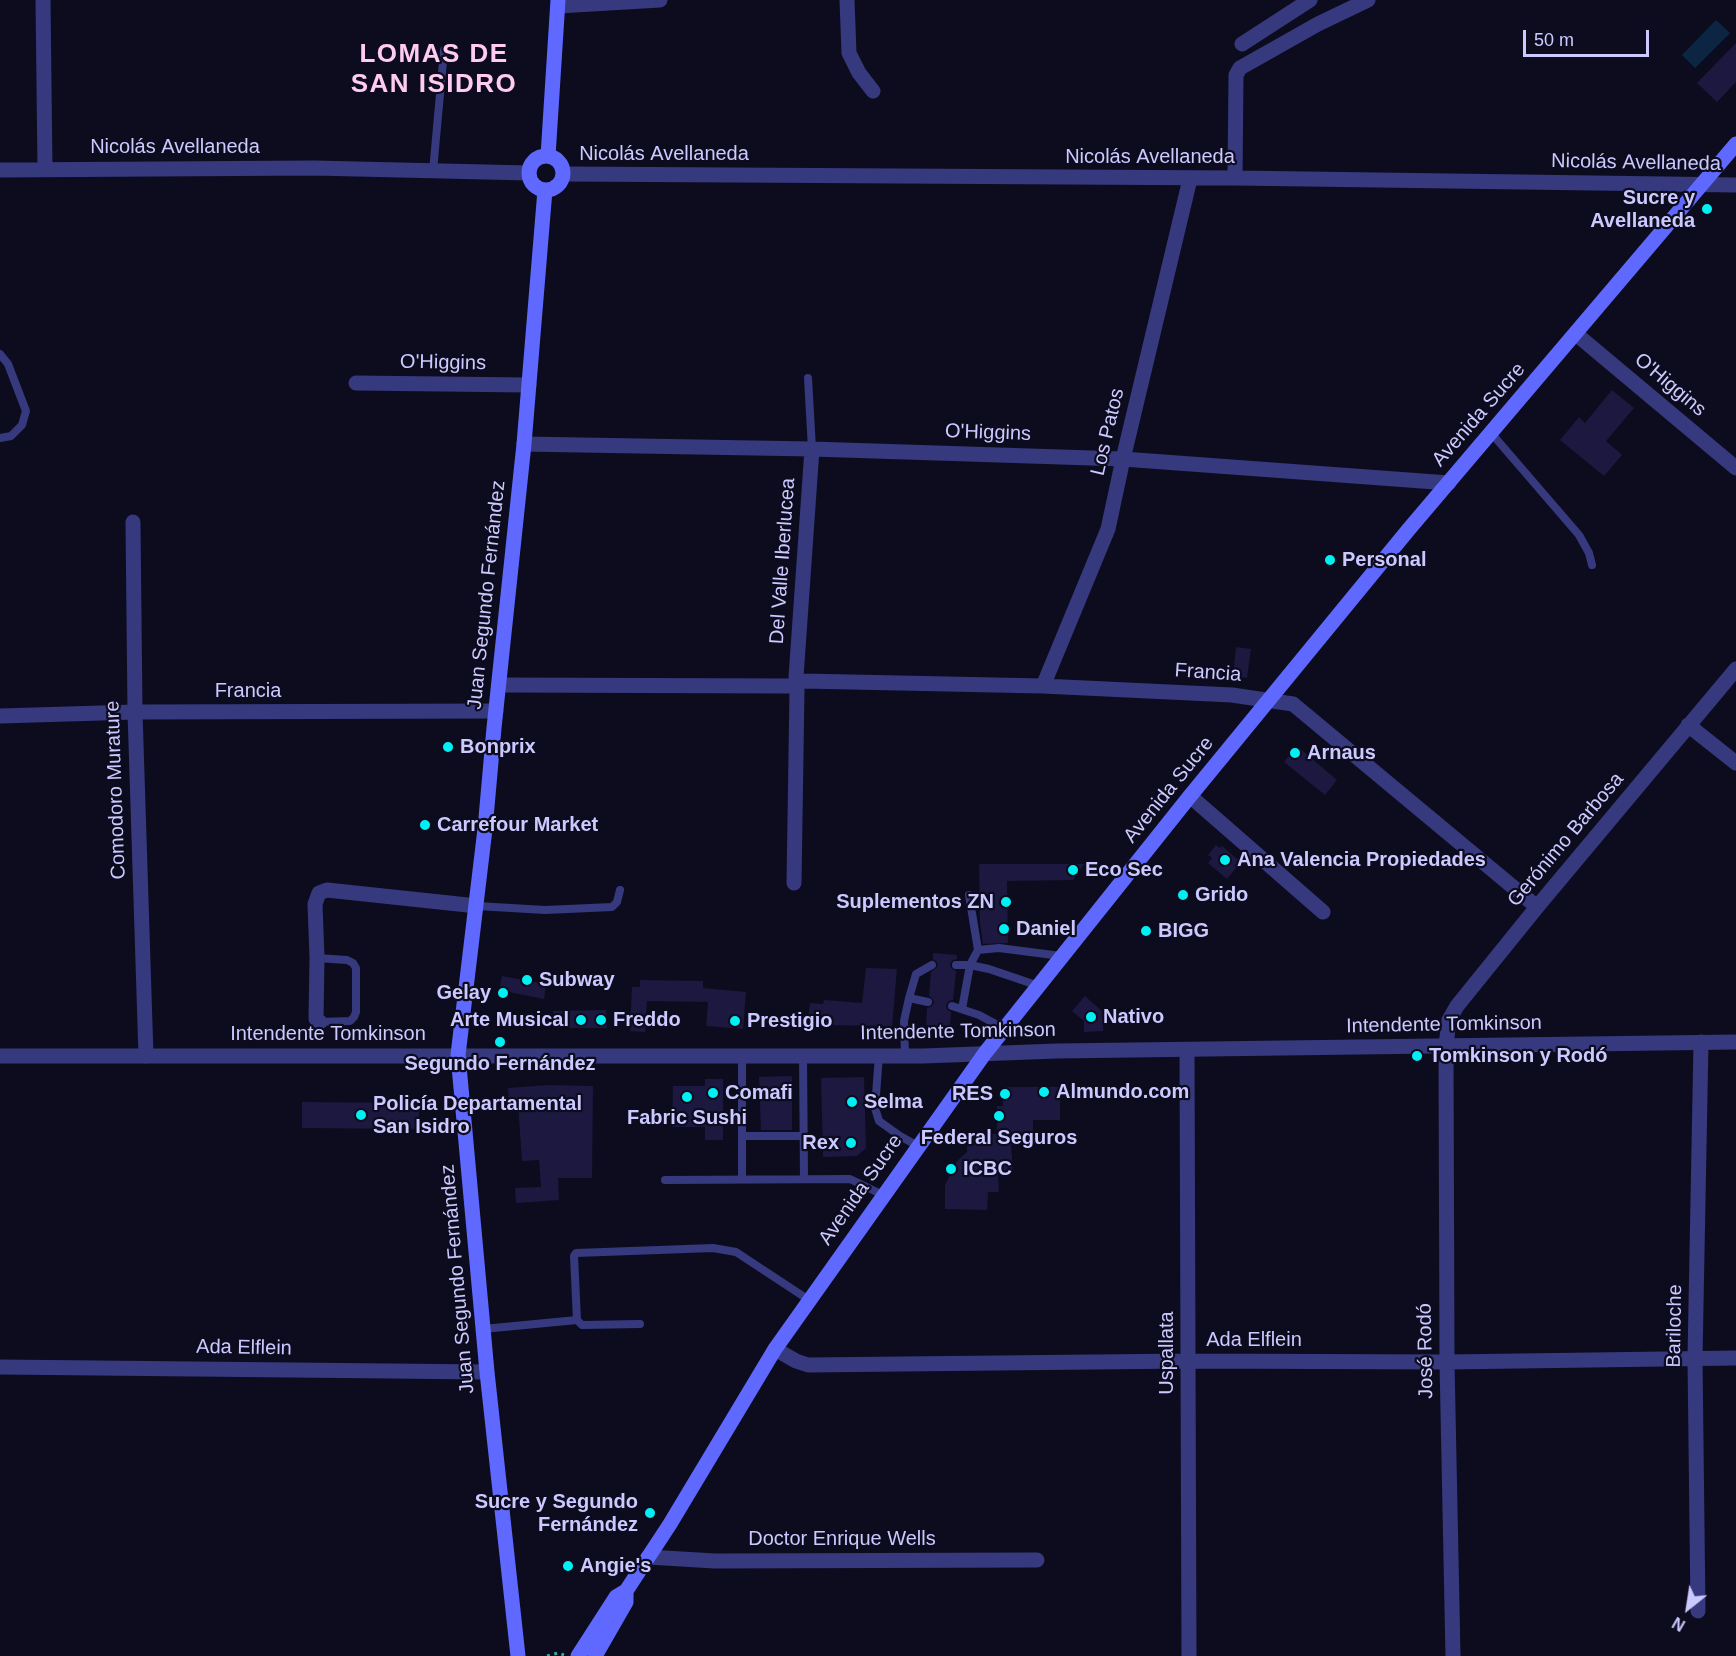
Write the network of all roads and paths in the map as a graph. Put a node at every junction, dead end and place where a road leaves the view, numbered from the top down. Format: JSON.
{"nodes":[{"id":1,"x":43,"y":0,"type":"edge"},
{"id":2,"x":660,"y":0,"type":"edge"},
{"id":3,"x":847,"y":0,"type":"edge"},
{"id":4,"x":1310,"y":0,"type":"edge"},
{"id":5,"x":1368,"y":0,"type":"edge"},
{"id":6,"x":558,"y":3,"type":"edge"},
{"id":7,"x":1345,"y":5,"type":"edge"},
{"id":8,"x":1242,"y":44,"type":"dead end"},
{"id":9,"x":444,"y":50,"type":"dead end"},
{"id":10,"x":873,"y":91,"type":"dead end"},
{"id":11,"x":1736,"y":144,"type":"edge"},
{"id":12,"x":548,"y":156,"type":"junction"},
{"id":13,"x":45,"y":169,"type":"junction"},
{"id":14,"x":0,"y":170,"type":"edge"},
{"id":15,"x":433,"y":171,"type":"junction"},
{"id":16,"x":529,"y":173,"type":"junction"},
{"id":17,"x":564,"y":174,"type":"junction"},
{"id":18,"x":1235,"y":178,"type":"junction"},
{"id":19,"x":1190,"y":179,"type":"junction"},
{"id":20,"x":1736,"y":185,"type":"edge"},
{"id":21,"x":1701,"y":186,"type":"junction"},
{"id":22,"x":545,"y":190,"type":"junction"},
{"id":23,"x":1576,"y":334,"type":"junction"},
{"id":24,"x":0,"y":354,"type":"edge"},
{"id":25,"x":808,"y":378,"type":"dead end"},
{"id":26,"x":356,"y":383,"type":"dead end"},
{"id":27,"x":529,"y":385,"type":"junction"},
{"id":28,"x":1492,"y":435,"type":"junction"},
{"id":29,"x":0,"y":438,"type":"edge"},
{"id":30,"x":524,"y":444,"type":"junction"},
{"id":31,"x":812,"y":449,"type":"junction"},
{"id":32,"x":1123,"y":459,"type":"junction"},
{"id":33,"x":1736,"y":468,"type":"edge"},
{"id":34,"x":1449,"y":483,"type":"junction"},
{"id":35,"x":133,"y":522,"type":"dead end"},
{"id":36,"x":1592,"y":565,"type":"dead end"},
{"id":37,"x":1736,"y":669,"type":"edge"},
{"id":38,"x":796,"y":683,"type":"junction"},
{"id":39,"x":500,"y":685,"type":"junction"},
{"id":40,"x":1043,"y":686,"type":"junction"},
{"id":41,"x":1270,"y":699,"type":"junction"},
{"id":42,"x":496,"y":711,"type":"junction"},
{"id":43,"x":135,"y":712,"type":"junction"},
{"id":44,"x":0,"y":716,"type":"edge"},
{"id":45,"x":1688,"y":725,"type":"junction"},
{"id":46,"x":1736,"y":763,"type":"edge"},
{"id":47,"x":1190,"y":796,"type":"junction"},
{"id":48,"x":794,"y":883,"type":"dead end"},
{"id":49,"x":620,"y":890,"type":"dead end"},
{"id":50,"x":969,"y":896,"type":"dead end"},
{"id":51,"x":477,"y":906,"type":"junction"},
{"id":52,"x":1537,"y":907,"type":"junction"},
{"id":53,"x":1323,"y":912,"type":"dead end"},
{"id":54,"x":978,"y":950,"type":"junction"},
{"id":55,"x":1063,"y":956,"type":"junction"},
{"id":56,"x":317,"y":958,"type":"junction"},
{"id":57,"x":932,"y":965,"type":"dead end"},
{"id":58,"x":956,"y":965,"type":"dead end"},
{"id":59,"x":970,"y":965,"type":"junction"},
{"id":60,"x":1039,"y":986,"type":"junction"},
{"id":61,"x":909,"y":998,"type":"junction"},
{"id":62,"x":928,"y":1002,"type":"dead end"},
{"id":63,"x":952,"y":1006,"type":"dead end"},
{"id":64,"x":962,"y":1009,"type":"junction"},
{"id":65,"x":320,"y":1022,"type":"joint"},
{"id":66,"x":1005,"y":1029,"type":"junction"},
{"id":67,"x":1701,"y":1042,"type":"junction"},
{"id":68,"x":1736,"y":1042,"type":"edge"},
{"id":69,"x":1446,"y":1046,"type":"junction"},
{"id":70,"x":1187,"y":1051,"type":"junction"},
{"id":71,"x":985,"y":1053,"type":"junction"},
{"id":72,"x":458,"y":1055,"type":"junction"},
{"id":73,"x":742,"y":1055,"type":"junction"},
{"id":74,"x":803,"y":1055,"type":"junction"},
{"id":75,"x":879,"y":1055,"type":"junction"},
{"id":76,"x":905,"y":1055,"type":"junction"},
{"id":77,"x":0,"y":1056,"type":"edge"},
{"id":78,"x":146,"y":1056,"type":"junction"},
{"id":79,"x":742,"y":1136,"type":"junction"},
{"id":80,"x":804,"y":1136,"type":"junction"},
{"id":81,"x":918,"y":1146,"type":"junction"},
{"id":82,"x":742,"y":1179,"type":"junction"},
{"id":83,"x":804,"y":1179,"type":"junction"},
{"id":84,"x":665,"y":1180,"type":"dead end"},
{"id":85,"x":883,"y":1195,"type":"junction"},
{"id":86,"x":809,"y":1300,"type":"junction"},
{"id":87,"x":577,"y":1320,"type":"junction"},
{"id":88,"x":640,"y":1324,"type":"dead end"},
{"id":89,"x":483,"y":1329,"type":"junction"},
{"id":90,"x":775,"y":1349,"type":"junction"},
{"id":91,"x":1695,"y":1358,"type":"junction"},
{"id":92,"x":1736,"y":1358,"type":"edge"},
{"id":93,"x":1188,"y":1361,"type":"junction"},
{"id":94,"x":1447,"y":1362,"type":"junction"},
{"id":95,"x":0,"y":1367,"type":"edge"},
{"id":96,"x":487,"y":1372,"type":"junction"},
{"id":97,"x":648,"y":1557,"type":"junction"},
{"id":98,"x":1037,"y":1560,"type":"dead end"},
{"id":99,"x":626,"y":1591,"type":"junction"},
{"id":100,"x":1698,"y":1611,"type":"dead end"},
{"id":101,"x":601,"y":1652,"type":"edge"},
{"id":102,"x":518,"y":1653,"type":"edge"},
{"id":103,"x":547,"y":1656,"type":"edge"},
{"id":104,"x":566,"y":1656,"type":"edge"},
{"id":105,"x":578,"y":1656,"type":"edge"},
{"id":106,"x":1189,"y":1656,"type":"edge"},
{"id":107,"x":1454,"y":1656,"type":"edge"}],
"edges":[{"from":1,"to":13,"type":"street"},
{"from":2,"to":6,"type":"street"},
{"from":3,"to":10,"type":"street"},
{"from":4,"to":8,"type":"street"},
{"from":5,"to":7,"type":"street"},
{"from":6,"to":12,"type":"main road"},
{"from":7,"to":18,"type":"street"},
{"from":9,"to":15,"type":"lane"},
{"from":11,"to":21,"type":"main road","name":"Avenida Sucre"},
{"from":12,"to":16,"type":"main road"},
{"from":12,"to":17,"type":"main road"},
{"from":13,"to":14,"type":"street","name":"Nicolás Avellaneda"},
{"from":13,"to":15,"type":"street","name":"Nicolás Avellaneda"},
{"from":15,"to":16,"type":"street","name":"Nicolás Avellaneda"},
{"from":16,"to":22,"type":"main road"},
{"from":17,"to":19,"type":"street","name":"Nicolás Avellaneda"},
{"from":17,"to":22,"type":"main road"},
{"from":18,"to":19,"type":"street","name":"Nicolás Avellaneda"},
{"from":18,"to":21,"type":"street","name":"Nicolás Avellaneda"},
{"from":19,"to":32,"type":"street","name":"Los Patos"},
{"from":20,"to":21,"type":"street","name":"Nicolás Avellaneda"},
{"from":21,"to":23,"type":"main road","name":"Avenida Sucre"},
{"from":22,"to":27,"type":"main road","name":"Juan Segundo Fernández"},
{"from":23,"to":28,"type":"main road","name":"Avenida Sucre"},
{"from":23,"to":33,"type":"street","name":"O'Higgins"},
{"from":24,"to":29,"type":"lane"},
{"from":25,"to":31,"type":"lane"},
{"from":26,"to":27,"type":"street","name":"O'Higgins"},
{"from":27,"to":30,"type":"main road","name":"Juan Segundo Fernández"},
{"from":28,"to":34,"type":"main road","name":"Avenida Sucre"},
{"from":28,"to":36,"type":"lane"},
{"from":30,"to":31,"type":"street","name":"O'Higgins"},
{"from":30,"to":39,"type":"main road","name":"Juan Segundo Fernández"},
{"from":31,"to":32,"type":"street","name":"O'Higgins"},
{"from":31,"to":38,"type":"street","name":"Del Valle Iberlucea"},
{"from":32,"to":34,"type":"street","name":"O'Higgins"},
{"from":32,"to":40,"type":"street","name":"Los Patos"},
{"from":34,"to":41,"type":"main road","name":"Avenida Sucre"},
{"from":35,"to":43,"type":"street","name":"Comodoro Murature"},
{"from":37,"to":45,"type":"street","name":"Gerónimo Barbosa"},
{"from":38,"to":39,"type":"street","name":"Francia"},
{"from":38,"to":40,"type":"street","name":"Francia"},
{"from":38,"to":48,"type":"street","name":"Del Valle Iberlucea"},
{"from":39,"to":42,"type":"main road","name":"Juan Segundo Fernández"},
{"from":40,"to":41,"type":"street","name":"Francia"},
{"from":41,"to":47,"type":"main road","name":"Avenida Sucre"},
{"from":41,"to":52,"type":"street","name":"Francia"},
{"from":42,"to":43,"type":"street","name":"Francia"},
{"from":42,"to":51,"type":"main road","name":"Juan Segundo Fernández"},
{"from":43,"to":44,"type":"street","name":"Francia"},
{"from":43,"to":78,"type":"street","name":"Comodoro Murature"},
{"from":45,"to":46,"type":"street"},
{"from":45,"to":52,"type":"street","name":"Gerónimo Barbosa"},
{"from":47,"to":53,"type":"street"},
{"from":47,"to":55,"type":"main road","name":"Avenida Sucre"},
{"from":49,"to":51,"type":"lane"},
{"from":50,"to":54,"type":"lane"},
{"from":51,"to":56,"type":"street"},
{"from":51,"to":72,"type":"main road","name":"Juan Segundo Fernández"},
{"from":52,"to":69,"type":"street","name":"Gerónimo Barbosa"},
{"from":54,"to":55,"type":"lane"},
{"from":54,"to":59,"type":"lane"},
{"from":55,"to":60,"type":"main road","name":"Avenida Sucre"},
{"from":56,"to":65,"type":"street"},
{"from":56,"to":65,"type":"lane"},
{"from":57,"to":61,"type":"lane"},
{"from":58,"to":59,"type":"lane"},
{"from":59,"to":60,"type":"lane"},
{"from":59,"to":64,"type":"lane"},
{"from":60,"to":66,"type":"main road","name":"Avenida Sucre"},
{"from":61,"to":62,"type":"lane"},
{"from":61,"to":76,"type":"lane"},
{"from":63,"to":64,"type":"lane"},
{"from":64,"to":66,"type":"lane"},
{"from":66,"to":71,"type":"main road","name":"Avenida Sucre"},
{"from":67,"to":68,"type":"street","name":"Intendente Tomkinson"},
{"from":67,"to":69,"type":"street","name":"Intendente Tomkinson"},
{"from":67,"to":91,"type":"street","name":"Bariloche"},
{"from":69,"to":70,"type":"street","name":"Intendente Tomkinson"},
{"from":69,"to":94,"type":"street","name":"José Rodó"},
{"from":70,"to":71,"type":"street","name":"Intendente Tomkinson"},
{"from":70,"to":93,"type":"street","name":"Uspallata"},
{"from":71,"to":76,"type":"street","name":"Intendente Tomkinson"},
{"from":71,"to":81,"type":"main road","name":"Avenida Sucre"},
{"from":72,"to":73,"type":"street","name":"Intendente Tomkinson"},
{"from":72,"to":78,"type":"street","name":"Intendente Tomkinson"},
{"from":72,"to":89,"type":"main road","name":"Juan Segundo Fernández"},
{"from":73,"to":74,"type":"street","name":"Intendente Tomkinson"},
{"from":73,"to":79,"type":"lane"},
{"from":74,"to":75,"type":"street","name":"Intendente Tomkinson"},
{"from":74,"to":80,"type":"lane"},
{"from":75,"to":76,"type":"street","name":"Intendente Tomkinson"},
{"from":75,"to":81,"type":"lane"},
{"from":77,"to":78,"type":"street","name":"Intendente Tomkinson"},
{"from":79,"to":80,"type":"lane"},
{"from":79,"to":82,"type":"lane"},
{"from":80,"to":83,"type":"lane"},
{"from":81,"to":85,"type":"main road","name":"Avenida Sucre"},
{"from":82,"to":83,"type":"lane"},
{"from":82,"to":84,"type":"lane"},
{"from":83,"to":85,"type":"lane"},
{"from":85,"to":86,"type":"main road","name":"Avenida Sucre"},
{"from":86,"to":87,"type":"lane"},
{"from":86,"to":90,"type":"main road","name":"Avenida Sucre"},
{"from":87,"to":88,"type":"lane"},
{"from":87,"to":89,"type":"lane"},
{"from":89,"to":96,"type":"main road","name":"Juan Segundo Fernández"},
{"from":90,"to":93,"type":"street","name":"Ada Elflein"},
{"from":90,"to":97,"type":"main road","name":"Avenida Sucre"},
{"from":91,"to":92,"type":"street","name":"Ada Elflein"},
{"from":91,"to":94,"type":"street","name":"Ada Elflein"},
{"from":91,"to":100,"type":"street","name":"Bariloche"},
{"from":93,"to":94,"type":"street","name":"Ada Elflein"},
{"from":93,"to":106,"type":"street","name":"Uspallata"},
{"from":94,"to":107,"type":"street","name":"José Rodó"},
{"from":95,"to":96,"type":"street","name":"Ada Elflein"},
{"from":96,"to":102,"type":"main road","name":"Juan Segundo Fernández"},
{"from":97,"to":98,"type":"street","name":"Doctor Enrique Wells"},
{"from":97,"to":99,"type":"main road","name":"Avenida Sucre"},
{"from":99,"to":101,"type":"main road","name":"Avenida Sucre"},
{"from":99,"to":105,"type":"main road","name":"Avenida Sucre"},
{"from":103,"to":104,"type":"path"}]}
